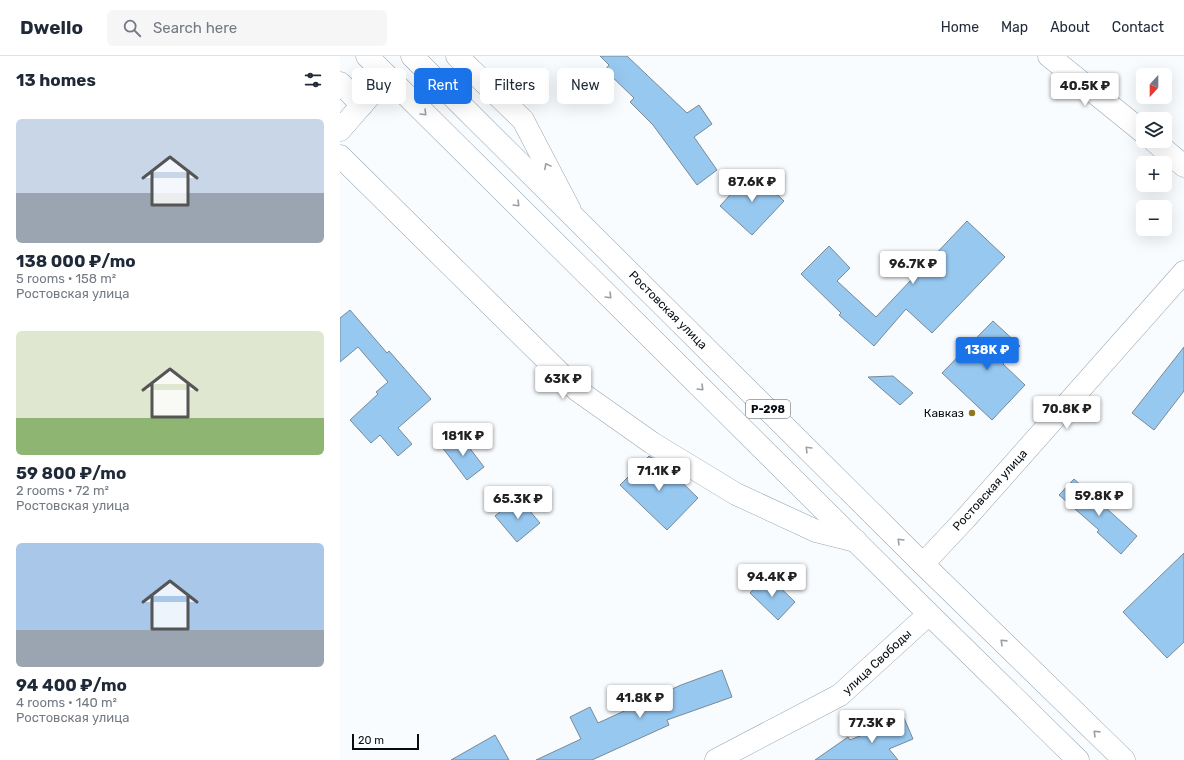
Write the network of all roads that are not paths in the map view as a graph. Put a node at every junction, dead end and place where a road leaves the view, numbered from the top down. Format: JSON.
{"nodes":[{"id":1,"x":367,"y":56,"type":"edge"},
{"id":2,"x":412,"y":56,"type":"edge"},
{"id":3,"x":458,"y":56,"type":"edge"},
{"id":4,"x":1050,"y":56,"type":"edge"},
{"id":5,"x":379,"y":68,"type":"edge"},
{"id":6,"x":340,"y":83,"type":"edge"},
{"id":7,"x":406,"y":95,"type":"edge"},
{"id":8,"x":362,"y":105,"type":"joint"},
{"id":9,"x":1136,"y":126,"type":"edge"},
{"id":10,"x":340,"y":130,"type":"edge"},
{"id":11,"x":1162,"y":148,"type":"edge"},
{"id":12,"x":340,"y":156,"type":"edge"},
{"id":13,"x":1184,"y":166,"type":"edge"},
{"id":14,"x":571,"y":213,"type":"junction"},
{"id":15,"x":1184,"y":272,"type":"edge"},
{"id":16,"x":856,"y":541,"type":"junction"},
{"id":17,"x":923,"y":564,"type":"junction"},
{"id":18,"x":929,"y":614,"type":"junction"},
{"id":19,"x":716,"y":760,"type":"edge"},
{"id":20,"x":1078,"y":760,"type":"edge"},
{"id":21,"x":1124,"y":760,"type":"edge"}],
"edges":[{"from":1,"to":5,"type":"main road","number":"Р-298"},
{"from":2,"to":14,"type":"main road","name":"Ростовская улица","number":"Р-298"},
{"from":14,"to":3,"type":"main road","one_way":true},
{"from":4,"to":9,"type":"main road"},
{"from":6,"to":8,"type":"main road"},
{"from":7,"to":16,"type":"main road","number":"Р-298","one_way":true},
{"from":8,"to":10,"type":"main road"},
{"from":11,"to":13,"type":"main road"},
{"from":12,"to":16,"type":"main road"},
{"from":17,"to":14,"type":"main road","name":"Ростовская улица","number":"Р-298","one_way":true},
{"from":15,"to":17,"type":"main road","name":"Ростовская улица"},
{"from":16,"to":18,"type":"main road","number":"Р-298"},
{"from":21,"to":17,"type":"main road","name":"Ростовская улица","number":"Р-298","one_way":true},
{"from":18,"to":19,"type":"main road","name":"улица Свободы"},
{"from":18,"to":20,"type":"main road","number":"Р-298"}]}
